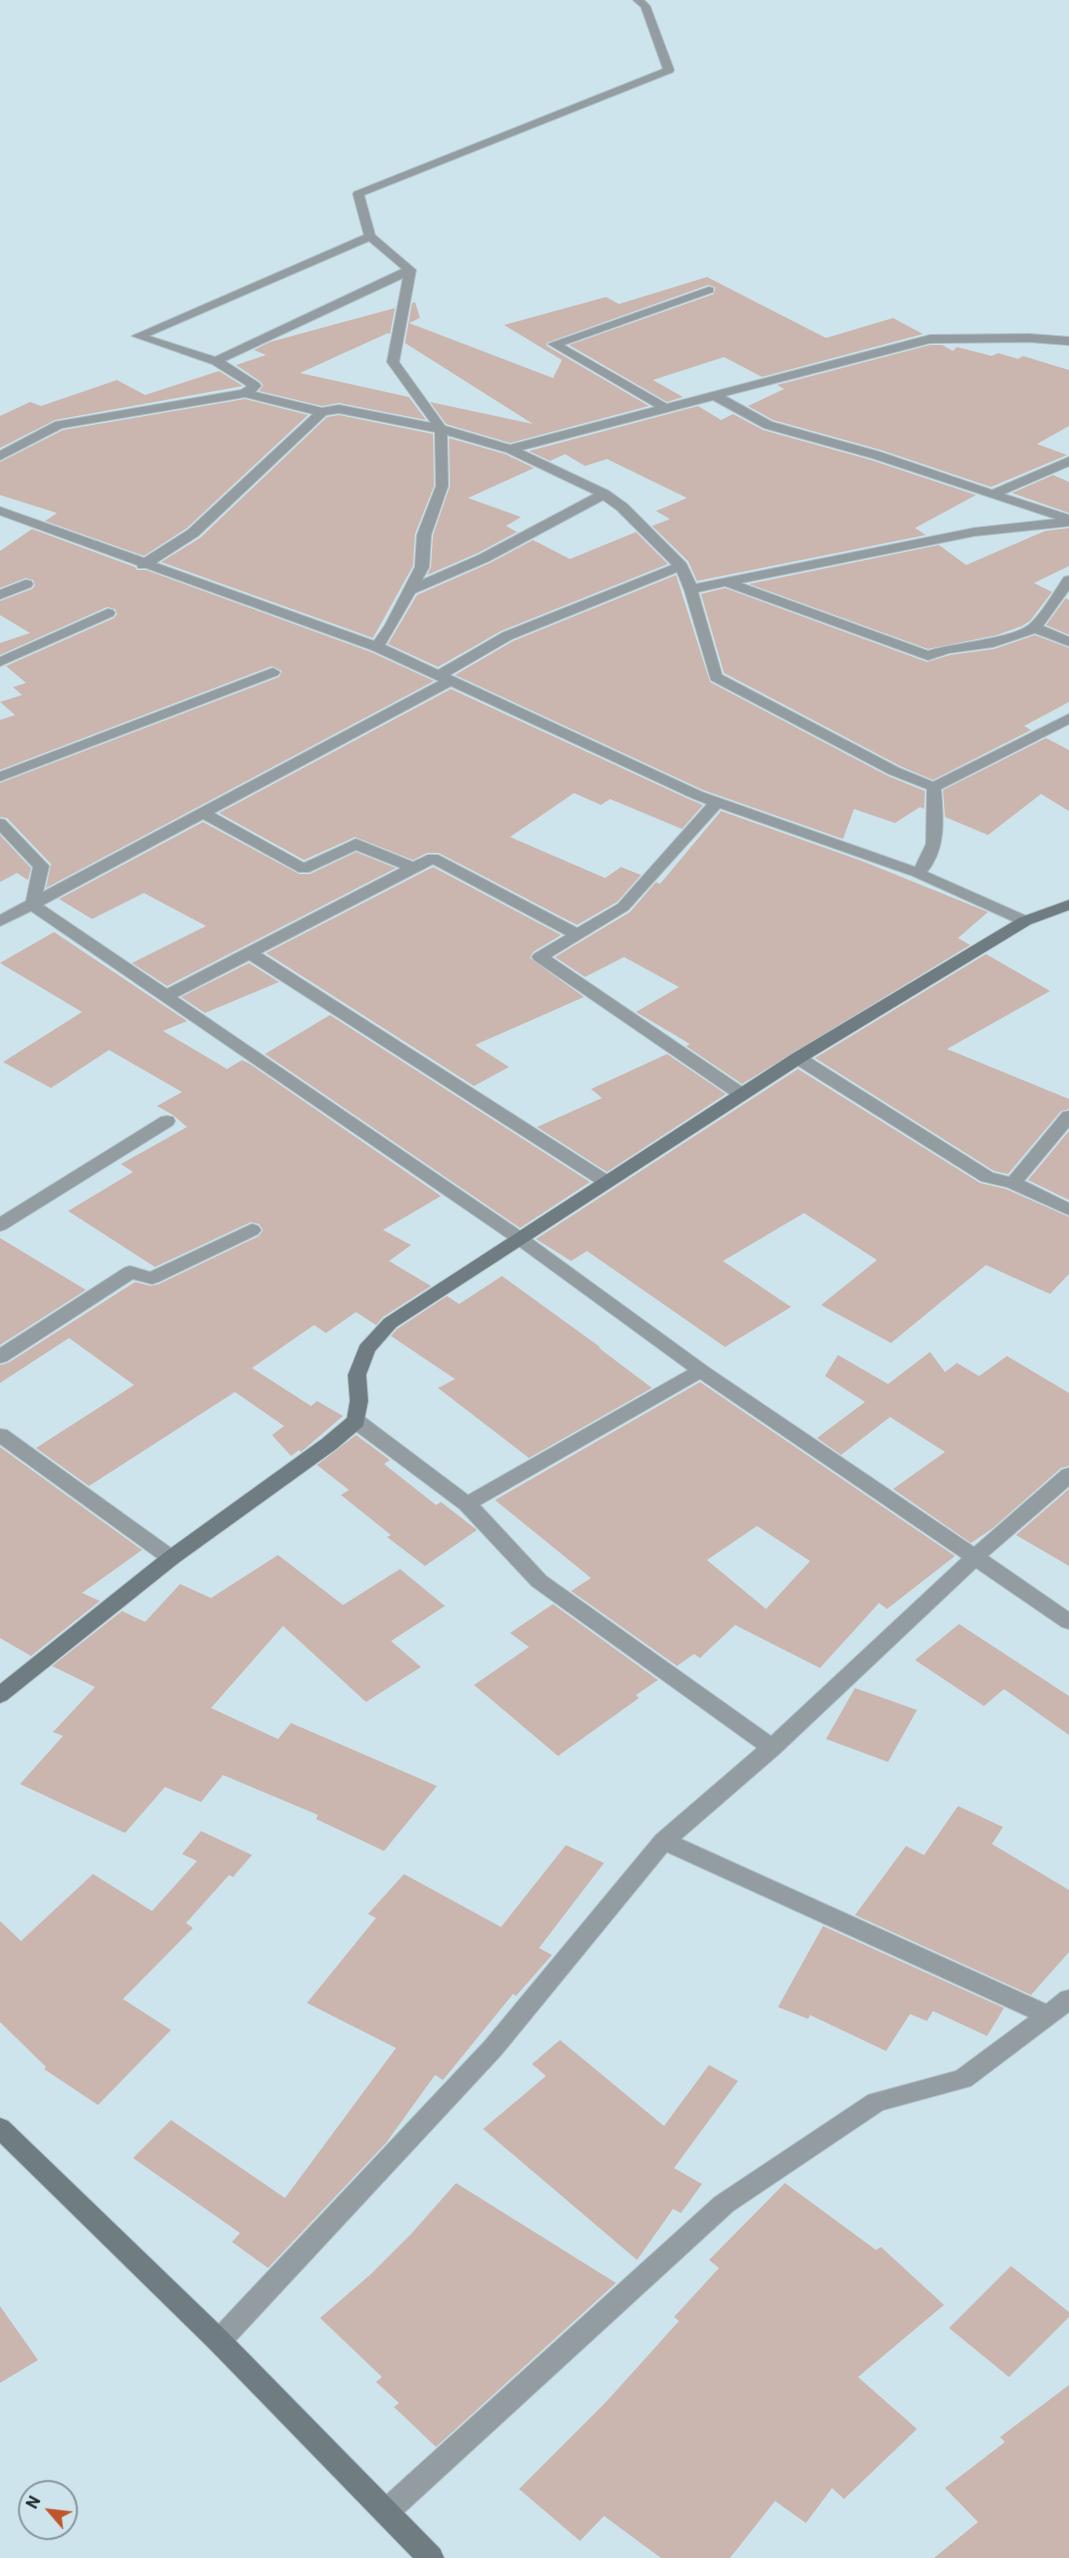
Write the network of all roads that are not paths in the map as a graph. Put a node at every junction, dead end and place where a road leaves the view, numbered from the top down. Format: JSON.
{"nodes":[{"id":1,"x":638,"y":0,"type":"edge"},
{"id":2,"x":370,"y":237,"type":"junction"},
{"id":3,"x":410,"y":270,"type":"junction"},
{"id":4,"x":709,"y":290,"type":"dead end"},
{"id":5,"x":1069,"y":341,"type":"edge"},
{"id":6,"x":216,"y":361,"type":"junction"},
{"id":7,"x":245,"y":393,"type":"junction"},
{"id":8,"x":713,"y":395,"type":"junction"},
{"id":9,"x":667,"y":409,"type":"junction"},
{"id":10,"x":322,"y":412,"type":"junction"},
{"id":11,"x":441,"y":429,"type":"junction"},
{"id":12,"x":510,"y":448,"type":"junction"},
{"id":13,"x":0,"y":456,"type":"edge"},
{"id":14,"x":1069,"y":461,"type":"edge"},
{"id":15,"x":604,"y":494,"type":"junction"},
{"id":16,"x":990,"y":495,"type":"junction"},
{"id":17,"x":0,"y":512,"type":"edge"},
{"id":18,"x":1069,"y":521,"type":"edge"},
{"id":19,"x":143,"y":565,"type":"junction"},
{"id":20,"x":681,"y":566,"type":"junction"},
{"id":21,"x":1069,"y":580,"type":"edge"},
{"id":22,"x":727,"y":582,"type":"junction"},
{"id":23,"x":26,"y":584,"type":"dead end"},
{"id":24,"x":691,"y":589,"type":"junction"},
{"id":25,"x":409,"y":591,"type":"junction"},
{"id":26,"x":0,"y":595,"type":"edge"},
{"id":27,"x":108,"y":613,"type":"dead end"},
{"id":28,"x":1035,"y":628,"type":"junction"},
{"id":29,"x":1069,"y":642,"type":"edge"},
{"id":30,"x":377,"y":647,"type":"junction"},
{"id":31,"x":0,"y":662,"type":"edge"},
{"id":32,"x":273,"y":672,"type":"dead end"},
{"id":33,"x":445,"y":678,"type":"junction"},
{"id":34,"x":1069,"y":718,"type":"edge"},
{"id":35,"x":0,"y":777,"type":"edge"},
{"id":36,"x":934,"y":787,"type":"junction"},
{"id":37,"x":717,"y":802,"type":"junction"},
{"id":38,"x":203,"y":813,"type":"junction"},
{"id":39,"x":0,"y":823,"type":"edge"},
{"id":40,"x":413,"y":868,"type":"junction"},
{"id":41,"x":918,"y":873,"type":"junction"},
{"id":42,"x":33,"y":905,"type":"junction"},
{"id":43,"x":1069,"y":905,"type":"edge"},
{"id":44,"x":0,"y":921,"type":"edge"},
{"id":45,"x":1025,"y":921,"type":"junction"},
{"id":46,"x":576,"y":934,"type":"junction"},
{"id":47,"x":248,"y":954,"type":"junction"},
{"id":48,"x":168,"y":995,"type":"junction"},
{"id":49,"x":798,"y":1058,"type":"junction"},
{"id":50,"x":741,"y":1094,"type":"junction"},
{"id":51,"x":1069,"y":1116,"type":"edge"},
{"id":52,"x":167,"y":1121,"type":"dead end"},
{"id":53,"x":605,"y":1181,"type":"junction"},
{"id":54,"x":1013,"y":1183,"type":"junction"},
{"id":55,"x":1069,"y":1210,"type":"edge"},
{"id":56,"x":0,"y":1225,"type":"edge"},
{"id":57,"x":252,"y":1230,"type":"dead end"},
{"id":58,"x":519,"y":1238,"type":"junction"},
{"id":59,"x":0,"y":1357,"type":"edge"},
{"id":60,"x":701,"y":1371,"type":"junction"},
{"id":61,"x":356,"y":1421,"type":"junction"},
{"id":62,"x":0,"y":1435,"type":"edge"},
{"id":63,"x":1069,"y":1475,"type":"edge"},
{"id":64,"x":466,"y":1504,"type":"junction"},
{"id":65,"x":975,"y":1557,"type":"junction"},
{"id":66,"x":171,"y":1558,"type":"junction"},
{"id":67,"x":1069,"y":1622,"type":"edge"},
{"id":68,"x":0,"y":1695,"type":"edge"},
{"id":69,"x":772,"y":1748,"type":"junction"},
{"id":70,"x":664,"y":1840,"type":"junction"},
{"id":71,"x":1069,"y":1999,"type":"edge"},
{"id":72,"x":1048,"y":2015,"type":"junction"},
{"id":73,"x":0,"y":2128,"type":"edge"},
{"id":74,"x":219,"y":2341,"type":"junction"},
{"id":75,"x":386,"y":2512,"type":"junction"},
{"id":76,"x":431,"y":2558,"type":"edge"}],
"edges":[{"from":1,"to":2,"type":"street"},
{"from":2,"to":3,"type":"street"},
{"from":2,"to":6,"type":"street"},
{"from":3,"to":6,"type":"street"},
{"from":3,"to":11,"type":"street"},
{"from":4,"to":9,"type":"street"},
{"from":5,"to":8,"type":"street"},
{"from":6,"to":7,"type":"street"},
{"from":7,"to":10,"type":"street"},
{"from":7,"to":13,"type":"street"},
{"from":8,"to":9,"type":"street"},
{"from":8,"to":16,"type":"street"},
{"from":9,"to":12,"type":"street"},
{"from":10,"to":11,"type":"street"},
{"from":10,"to":19,"type":"street"},
{"from":11,"to":12,"type":"street"},
{"from":11,"to":25,"type":"street"},
{"from":12,"to":15,"type":"street"},
{"from":14,"to":16,"type":"street"},
{"from":15,"to":20,"type":"street"},
{"from":15,"to":25,"type":"street"},
{"from":16,"to":18,"type":"street"},
{"from":17,"to":19,"type":"street"},
{"from":18,"to":22,"type":"street"},
{"from":19,"to":30,"type":"street"},
{"from":20,"to":24,"type":"street"},
{"from":20,"to":33,"type":"street"},
{"from":21,"to":28,"type":"street"},
{"from":22,"to":24,"type":"street"},
{"from":22,"to":28,"type":"street"},
{"from":23,"to":26,"type":"street"},
{"from":24,"to":36,"type":"street"},
{"from":25,"to":30,"type":"street"},
{"from":27,"to":31,"type":"street"},
{"from":28,"to":29,"type":"street"},
{"from":30,"to":33,"type":"street"},
{"from":32,"to":35,"type":"street"},
{"from":33,"to":37,"type":"street"},
{"from":33,"to":38,"type":"street"},
{"from":34,"to":36,"type":"street"},
{"from":36,"to":41,"type":"street"},
{"from":37,"to":41,"type":"street"},
{"from":37,"to":46,"type":"street"},
{"from":38,"to":40,"type":"street"},
{"from":38,"to":42,"type":"street"},
{"from":39,"to":42,"type":"street"},
{"from":40,"to":46,"type":"street"},
{"from":40,"to":47,"type":"street"},
{"from":41,"to":45,"type":"street"},
{"from":42,"to":44,"type":"street"},
{"from":42,"to":48,"type":"street"},
{"from":43,"to":45,"type":"main road"},
{"from":45,"to":49,"type":"main road"},
{"from":46,"to":50,"type":"street"},
{"from":47,"to":48,"type":"street"},
{"from":47,"to":53,"type":"street"},
{"from":48,"to":58,"type":"street"},
{"from":49,"to":50,"type":"main road"},
{"from":49,"to":54,"type":"street"},
{"from":50,"to":53,"type":"main road"},
{"from":51,"to":54,"type":"street"},
{"from":52,"to":56,"type":"street"},
{"from":53,"to":58,"type":"main road"},
{"from":54,"to":55,"type":"street"},
{"from":57,"to":59,"type":"street"},
{"from":58,"to":60,"type":"street"},
{"from":58,"to":61,"type":"main road"},
{"from":60,"to":64,"type":"street"},
{"from":60,"to":65,"type":"street"},
{"from":61,"to":64,"type":"street"},
{"from":61,"to":66,"type":"main road"},
{"from":62,"to":66,"type":"street"},
{"from":63,"to":65,"type":"street"},
{"from":64,"to":69,"type":"street"},
{"from":65,"to":67,"type":"street"},
{"from":65,"to":69,"type":"street"},
{"from":66,"to":68,"type":"main road"},
{"from":69,"to":70,"type":"street"},
{"from":70,"to":72,"type":"street"},
{"from":70,"to":74,"type":"street"},
{"from":71,"to":72,"type":"street"},
{"from":72,"to":75,"type":"street"},
{"from":73,"to":74,"type":"main road"},
{"from":74,"to":75,"type":"main road"},
{"from":75,"to":76,"type":"main road"}]}
